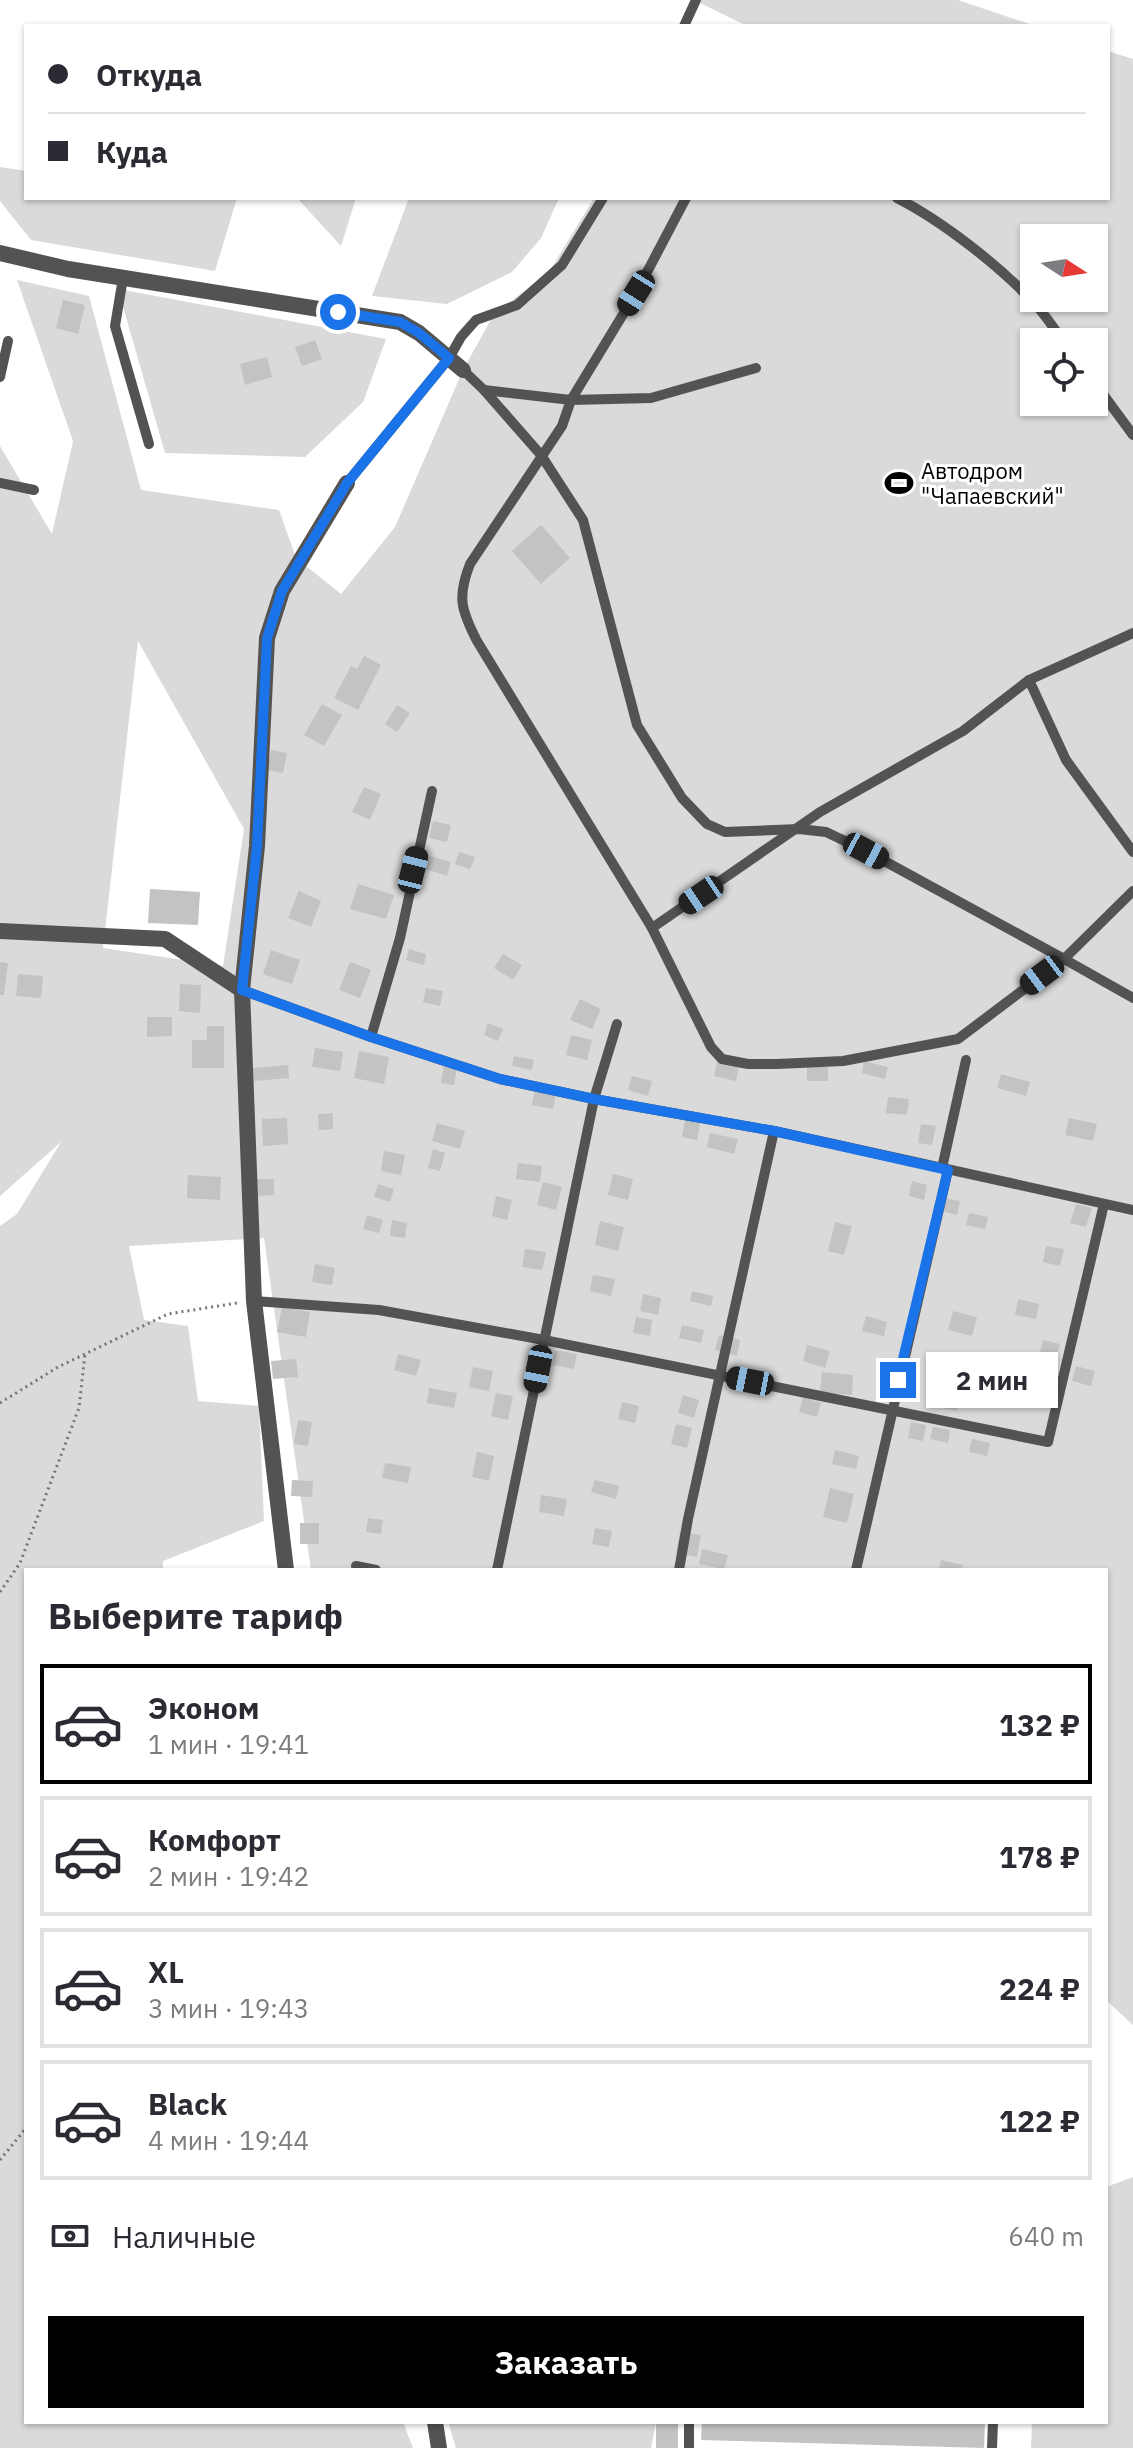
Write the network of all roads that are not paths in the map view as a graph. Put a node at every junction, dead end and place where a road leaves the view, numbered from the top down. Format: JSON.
{"nodes":[{"id":1,"x":696,"y":0,"type":"edge"},
{"id":2,"x":685,"y":24,"type":"edge"},
{"id":3,"x":602,"y":200,"type":"edge"},
{"id":4,"x":685,"y":200,"type":"edge"},
{"id":5,"x":901,"y":200,"type":"edge"},
{"id":6,"x":0,"y":253,"type":"edge"},
{"id":7,"x":123,"y":278,"type":"junction"},
{"id":8,"x":1054,"y":328,"type":"edge"},
{"id":9,"x":8,"y":341,"type":"dead end"},
{"id":10,"x":449,"y":358,"type":"junction"},
{"id":11,"x":756,"y":368,"type":"dead end"},
{"id":12,"x":463,"y":370,"type":"joint"},
{"id":13,"x":0,"y":377,"type":"edge"},
{"id":14,"x":484,"y":390,"type":"junction"},
{"id":15,"x":571,"y":400,"type":"junction"},
{"id":16,"x":1108,"y":401,"type":"edge"},
{"id":17,"x":1133,"y":435,"type":"edge"},
{"id":18,"x":149,"y":444,"type":"dead end"},
{"id":19,"x":541,"y":455,"type":"junction"},
{"id":20,"x":0,"y":483,"type":"edge"},
{"id":21,"x":347,"y":483,"type":"joint"},
{"id":22,"x":34,"y":490,"type":"dead end"},
{"id":23,"x":1133,"y":633,"type":"edge"},
{"id":24,"x":1029,"y":680,"type":"junction"},
{"id":25,"x":432,"y":791,"type":"dead end"},
{"id":26,"x":799,"y":829,"type":"junction"},
{"id":27,"x":1133,"y":852,"type":"edge"},
{"id":28,"x":1133,"y":891,"type":"edge"},
{"id":29,"x":652,"y":928,"type":"junction"},
{"id":30,"x":0,"y":931,"type":"edge"},
{"id":31,"x":1064,"y":959,"type":"junction"},
{"id":32,"x":242,"y":990,"type":"junction"},
{"id":33,"x":1133,"y":998,"type":"edge"},
{"id":34,"x":617,"y":1024,"type":"dead end"},
{"id":35,"x":371,"y":1037,"type":"junction"},
{"id":36,"x":966,"y":1060,"type":"dead end"},
{"id":37,"x":594,"y":1099,"type":"junction"},
{"id":38,"x":774,"y":1131,"type":"junction"},
{"id":39,"x":945,"y":1169,"type":"junction"},
{"id":40,"x":1104,"y":1204,"type":"junction"},
{"id":41,"x":1133,"y":1210,"type":"edge"},
{"id":42,"x":254,"y":1301,"type":"junction"},
{"id":43,"x":544,"y":1340,"type":"junction"},
{"id":44,"x":719,"y":1375,"type":"junction"},
{"id":45,"x":891,"y":1410,"type":"junction"},
{"id":46,"x":356,"y":1566,"type":"dead end"},
{"id":47,"x":286,"y":1568,"type":"edge"},
{"id":48,"x":366,"y":1568,"type":"edge"},
{"id":49,"x":497,"y":1568,"type":"edge"},
{"id":50,"x":679,"y":1568,"type":"edge"},
{"id":51,"x":856,"y":1568,"type":"edge"},
{"id":52,"x":435,"y":2424,"type":"edge"},
{"id":53,"x":689,"y":2424,"type":"edge"},
{"id":54,"x":993,"y":2424,"type":"edge"},
{"id":55,"x":439,"y":2448,"type":"edge"},
{"id":56,"x":689,"y":2448,"type":"edge"},
{"id":57,"x":992,"y":2448,"type":"edge"}],
"edges":[{"from":1,"to":2,"type":"lane"},
{"from":3,"to":10,"type":"lane"},
{"from":4,"to":15,"type":"lane"},
{"from":5,"to":8,"type":"lane"},
{"from":6,"to":7,"type":"street"},
{"from":7,"to":10,"type":"street"},
{"from":7,"to":18,"type":"lane"},
{"from":9,"to":13,"type":"lane"},
{"from":10,"to":12,"type":"street"},
{"from":10,"to":21,"type":"lane"},
{"from":11,"to":15,"type":"lane"},
{"from":12,"to":14,"type":"lane"},
{"from":14,"to":15,"type":"lane"},
{"from":14,"to":19,"type":"lane"},
{"from":15,"to":19,"type":"lane"},
{"from":16,"to":17,"type":"lane"},
{"from":19,"to":26,"type":"lane"},
{"from":19,"to":29,"type":"lane"},
{"from":20,"to":22,"type":"lane"},
{"from":21,"to":32,"type":"street"},
{"from":23,"to":24,"type":"lane"},
{"from":24,"to":26,"type":"lane"},
{"from":24,"to":27,"type":"lane"},
{"from":25,"to":35,"type":"lane"},
{"from":26,"to":29,"type":"lane"},
{"from":26,"to":31,"type":"lane"},
{"from":28,"to":31,"type":"lane"},
{"from":29,"to":31,"type":"lane"},
{"from":30,"to":32,"type":"street"},
{"from":31,"to":33,"type":"lane"},
{"from":32,"to":35,"type":"lane"},
{"from":32,"to":42,"type":"street"},
{"from":34,"to":37,"type":"lane"},
{"from":35,"to":37,"type":"lane"},
{"from":36,"to":39,"type":"lane"},
{"from":37,"to":38,"type":"lane"},
{"from":37,"to":43,"type":"lane"},
{"from":38,"to":39,"type":"lane"},
{"from":38,"to":44,"type":"lane"},
{"from":39,"to":40,"type":"lane"},
{"from":39,"to":45,"type":"lane"},
{"from":40,"to":41,"type":"lane"},
{"from":40,"to":45,"type":"lane"},
{"from":42,"to":43,"type":"lane"},
{"from":42,"to":47,"type":"street"},
{"from":43,"to":44,"type":"lane"},
{"from":43,"to":49,"type":"lane"},
{"from":44,"to":45,"type":"lane"},
{"from":44,"to":50,"type":"lane"},
{"from":45,"to":51,"type":"lane"},
{"from":46,"to":48,"type":"lane"},
{"from":52,"to":55,"type":"street"},
{"from":53,"to":56,"type":"lane"},
{"from":54,"to":57,"type":"lane"}]}
